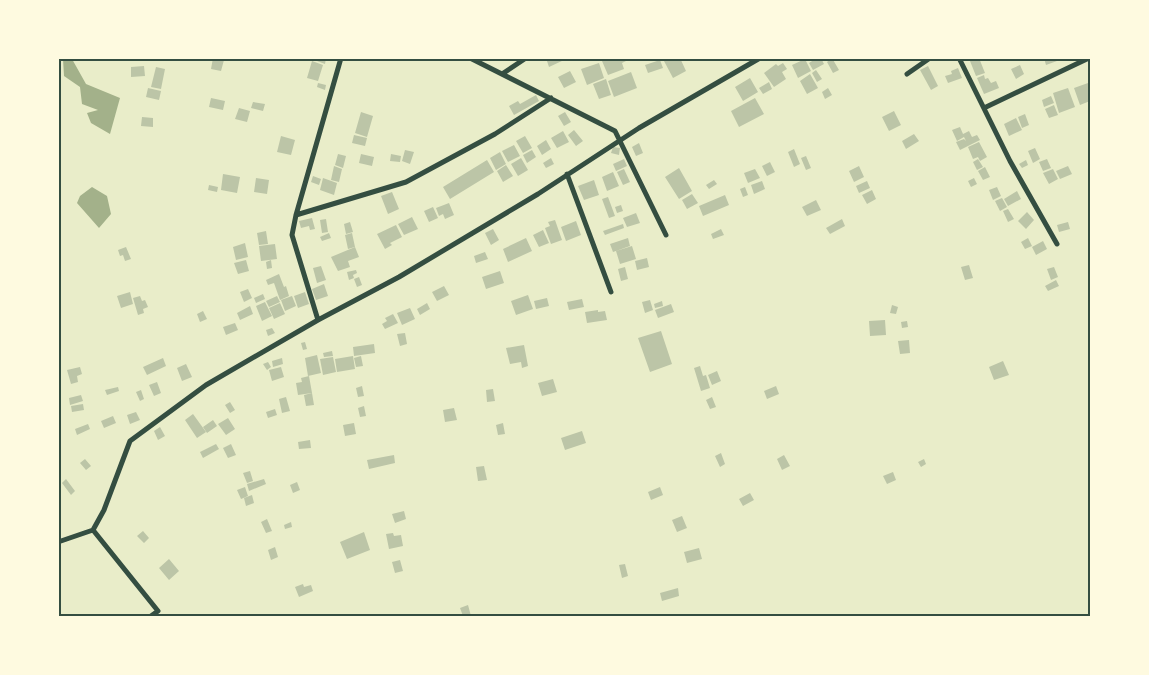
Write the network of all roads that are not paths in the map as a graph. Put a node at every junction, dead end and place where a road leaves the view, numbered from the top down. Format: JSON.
{"nodes":[{"id":1,"x":341,"y":58,"type":"edge"},
{"id":2,"x":470,"y":58,"type":"edge"},
{"id":3,"x":526,"y":58,"type":"edge"},
{"id":4,"x":760,"y":58,"type":"edge"},
{"id":5,"x":930,"y":58,"type":"edge"},
{"id":6,"x":959,"y":58,"type":"edge"},
{"id":7,"x":1089,"y":58,"type":"edge"},
{"id":8,"x":502,"y":74,"type":"junction"},
{"id":9,"x":907,"y":74,"type":"dead end"},
{"id":10,"x":551,"y":99,"type":"junction"},
{"id":11,"x":984,"y":108,"type":"junction"},
{"id":12,"x":620,"y":139,"type":"junction"},
{"id":13,"x":567,"y":174,"type":"junction"},
{"id":14,"x":296,"y":215,"type":"junction"},
{"id":15,"x":666,"y":235,"type":"dead end"},
{"id":16,"x":1057,"y":243,"type":"dead end"},
{"id":17,"x":611,"y":292,"type":"dead end"},
{"id":18,"x":318,"y":320,"type":"junction"},
{"id":19,"x":93,"y":530,"type":"junction"},
{"id":20,"x":58,"y":542,"type":"edge"},
{"id":21,"x":151,"y":616,"type":"edge"}],
"edges":[{"from":1,"to":14,"type":"street"},
{"from":2,"to":8,"type":"street"},
{"from":3,"to":8,"type":"street"},
{"from":4,"to":12,"type":"street"},
{"from":5,"to":9,"type":"street"},
{"from":6,"to":11,"type":"street"},
{"from":7,"to":11,"type":"street"},
{"from":8,"to":10,"type":"street"},
{"from":10,"to":12,"type":"street"},
{"from":10,"to":14,"type":"street"},
{"from":11,"to":16,"type":"street"},
{"from":12,"to":13,"type":"street"},
{"from":12,"to":15,"type":"street"},
{"from":13,"to":17,"type":"street"},
{"from":13,"to":18,"type":"street"},
{"from":14,"to":18,"type":"street"},
{"from":18,"to":19,"type":"street"},
{"from":19,"to":20,"type":"street"},
{"from":19,"to":21,"type":"street"}]}
